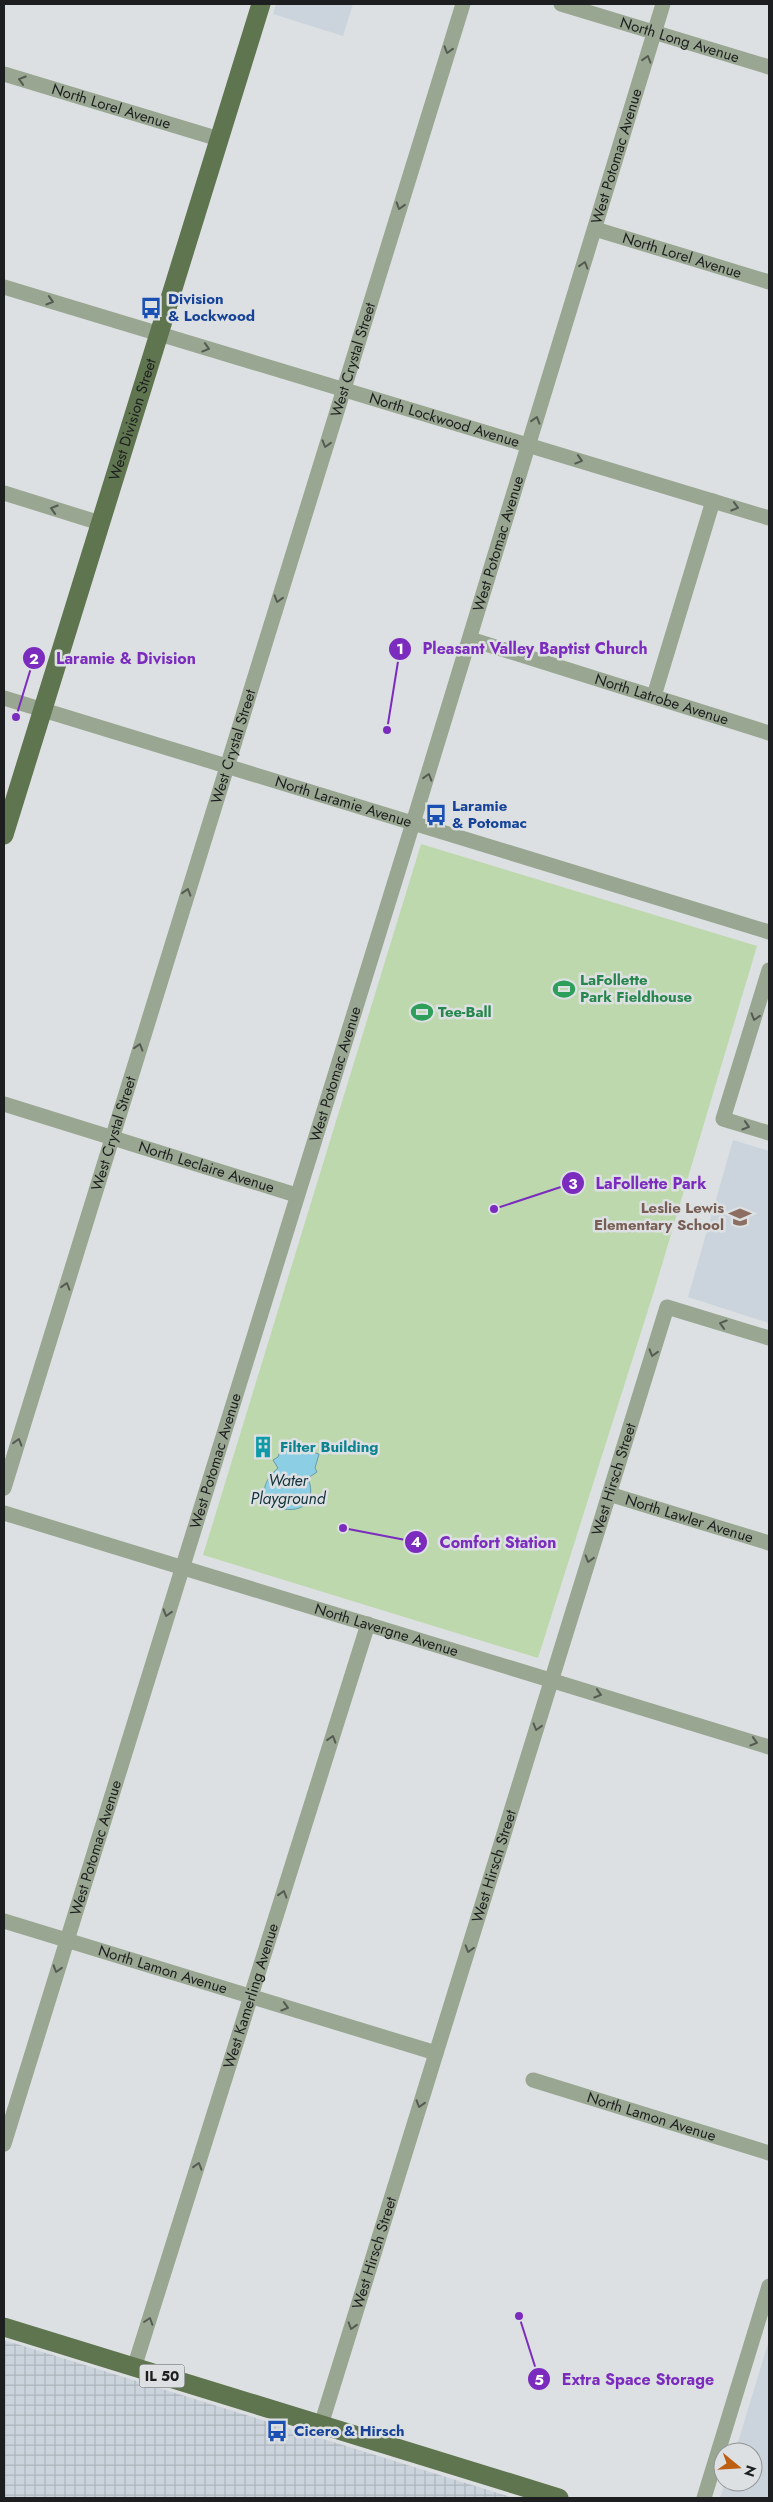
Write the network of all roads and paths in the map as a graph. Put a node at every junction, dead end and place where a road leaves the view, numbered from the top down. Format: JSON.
{"nodes":[{"id":1,"x":261,"y":4,"type":"edge"},
{"id":2,"x":463,"y":4,"type":"edge"},
{"id":3,"x":561,"y":4,"type":"edge"},
{"id":4,"x":663,"y":4,"type":"edge"},
{"id":5,"x":655,"y":32,"type":"junction"},
{"id":6,"x":769,"y":67,"type":"edge"},
{"id":7,"x":4,"y":74,"type":"edge"},
{"id":8,"x":219,"y":139,"type":"junction"},
{"id":9,"x":595,"y":229,"type":"junction"},
{"id":10,"x":769,"y":282,"type":"edge"},
{"id":11,"x":4,"y":286,"type":"edge"},
{"id":12,"x":159,"y":334,"type":"junction"},
{"id":13,"x":343,"y":389,"type":"junction"},
{"id":14,"x":529,"y":445,"type":"junction"},
{"id":15,"x":4,"y":493,"type":"edge"},
{"id":16,"x":713,"y":501,"type":"junction"},
{"id":17,"x":769,"y":518,"type":"edge"},
{"id":18,"x":100,"y":523,"type":"junction"},
{"id":19,"x":470,"y":639,"type":"junction"},
{"id":20,"x":654,"y":696,"type":"junction"},
{"id":21,"x":4,"y":698,"type":"edge"},
{"id":22,"x":42,"y":710,"type":"junction"},
{"id":23,"x":769,"y":733,"type":"edge"},
{"id":24,"x":226,"y":766,"type":"junction"},
{"id":25,"x":414,"y":823,"type":"junction"},
{"id":26,"x":4,"y":835,"type":"edge"},
{"id":27,"x":769,"y":932,"type":"edge"},
{"id":28,"x":769,"y":970,"type":"edge"},
{"id":29,"x":4,"y":1104,"type":"edge"},
{"id":30,"x":769,"y":1133,"type":"edge"},
{"id":31,"x":112,"y":1138,"type":"junction"},
{"id":32,"x":296,"y":1195,"type":"junction"},
{"id":33,"x":769,"y":1338,"type":"edge"},
{"id":34,"x":4,"y":1488,"type":"edge"},
{"id":35,"x":609,"y":1494,"type":"junction"},
{"id":36,"x":4,"y":1513,"type":"edge"},
{"id":37,"x":769,"y":1543,"type":"edge"},
{"id":38,"x":182,"y":1567,"type":"junction"},
{"id":39,"x":368,"y":1624,"type":"junction"},
{"id":40,"x":552,"y":1680,"type":"junction"},
{"id":41,"x":769,"y":1747,"type":"edge"},
{"id":42,"x":4,"y":1920,"type":"edge"},
{"id":43,"x":66,"y":1940,"type":"junction"},
{"id":44,"x":251,"y":1996,"type":"junction"},
{"id":45,"x":436,"y":2053,"type":"junction"},
{"id":46,"x":534,"y":2080,"type":"dead end"},
{"id":47,"x":4,"y":2144,"type":"edge"},
{"id":48,"x":769,"y":2153,"type":"edge"},
{"id":49,"x":769,"y":2286,"type":"edge"},
{"id":50,"x":4,"y":2327,"type":"edge"},
{"id":51,"x":134,"y":2368,"type":"junction"},
{"id":52,"x":321,"y":2425,"type":"junction"},
{"id":53,"x":559,"y":2498,"type":"edge"},
{"id":54,"x":704,"y":2498,"type":"edge"}],
"edges":[{"from":1,"to":8,"type":"main road","name":"West Division Street"},
{"from":2,"to":13,"type":"street","name":"West Crystal Street","one_way":true},
{"from":3,"to":5,"type":"street","name":"North Long Avenue"},
{"from":4,"to":5,"type":"street","name":"West Potomac Avenue"},
{"from":5,"to":6,"type":"street","name":"North Long Avenue"},
{"from":9,"to":5,"type":"street","name":"West Potomac Avenue","one_way":true},
{"from":8,"to":7,"type":"street","name":"North Lorel Avenue","one_way":true},
{"from":8,"to":12,"type":"main road","name":"West Division Street"},
{"from":9,"to":10,"type":"street","name":"North Lorel Avenue"},
{"from":14,"to":9,"type":"street","name":"West Potomac Avenue","one_way":true},
{"from":11,"to":12,"type":"street","name":"North Lockwood Avenue","one_way":true},
{"from":12,"to":13,"type":"street","name":"North Lockwood Avenue","one_way":true},
{"from":12,"to":18,"type":"main road","name":"West Division Street"},
{"from":13,"to":14,"type":"street","name":"North Lockwood Avenue"},
{"from":13,"to":24,"type":"street","name":"West Crystal Street","one_way":true},
{"from":14,"to":16,"type":"street","name":"North Lockwood Avenue","one_way":true},
{"from":14,"to":19,"type":"street","name":"West Potomac Avenue"},
{"from":18,"to":15,"type":"street","one_way":true},
{"from":16,"to":17,"type":"street","name":"North Lockwood Avenue","one_way":true},
{"from":16,"to":20,"type":"street"},
{"from":18,"to":22,"type":"main road","name":"West Division Street"},
{"from":19,"to":20,"type":"street","name":"North Latrobe Avenue"},
{"from":25,"to":19,"type":"street","name":"West Potomac Avenue","one_way":true},
{"from":20,"to":23,"type":"street","name":"North Latrobe Avenue"},
{"from":21,"to":22,"type":"street","name":"North Laramie Avenue"},
{"from":22,"to":24,"type":"street","name":"North Laramie Avenue"},
{"from":22,"to":26,"type":"main road","name":"West Division Street"},
{"from":24,"to":25,"type":"street","name":"North Laramie Avenue"},
{"from":31,"to":24,"type":"street","name":"West Crystal Street","one_way":true},
{"from":25,"to":27,"type":"street","name":"North Laramie Avenue"},
{"from":25,"to":32,"type":"street","name":"West Potomac Avenue"},
{"from":28,"to":30,"type":"street","one_way":true},
{"from":29,"to":31,"type":"street","name":"North Leclaire Avenue"},
{"from":31,"to":32,"type":"street","name":"North Leclaire Avenue"},
{"from":34,"to":31,"type":"street","name":"West Crystal Street","one_way":true},
{"from":32,"to":38,"type":"street","name":"West Potomac Avenue"},
{"from":33,"to":35,"type":"street","name":"West Hirsch Street","one_way":true},
{"from":35,"to":37,"type":"street","name":"North Lawler Avenue"},
{"from":35,"to":40,"type":"street","name":"West Hirsch Street","one_way":true},
{"from":36,"to":38,"type":"street","name":"North Lavergne Avenue"},
{"from":38,"to":39,"type":"street","name":"North Lavergne Avenue"},
{"from":38,"to":43,"type":"street","name":"West Potomac Avenue","one_way":true},
{"from":39,"to":40,"type":"street","name":"North Lavergne Avenue"},
{"from":44,"to":39,"type":"street","name":"West Kamerling Avenue","one_way":true},
{"from":40,"to":41,"type":"street","name":"North Lavergne Avenue","one_way":true},
{"from":40,"to":45,"type":"street","name":"West Hirsch Street","one_way":true},
{"from":42,"to":43,"type":"street","name":"North Lamon Avenue"},
{"from":43,"to":44,"type":"street","name":"North Lamon Avenue"},
{"from":43,"to":47,"type":"street","name":"West Potomac Avenue","one_way":true},
{"from":44,"to":45,"type":"street","name":"North Lamon Avenue","one_way":true},
{"from":51,"to":44,"type":"street","name":"West Kamerling Avenue","one_way":true},
{"from":45,"to":52,"type":"street","name":"West Hirsch Street","one_way":true},
{"from":46,"to":48,"type":"street","name":"North Lamon Avenue"},
{"from":49,"to":54,"type":"street"},
{"from":50,"to":51,"type":"main road","number":"IL 50"},
{"from":51,"to":52,"type":"main road","number":"IL 50"},
{"from":52,"to":53,"type":"main road","number":"IL 50"}]}
